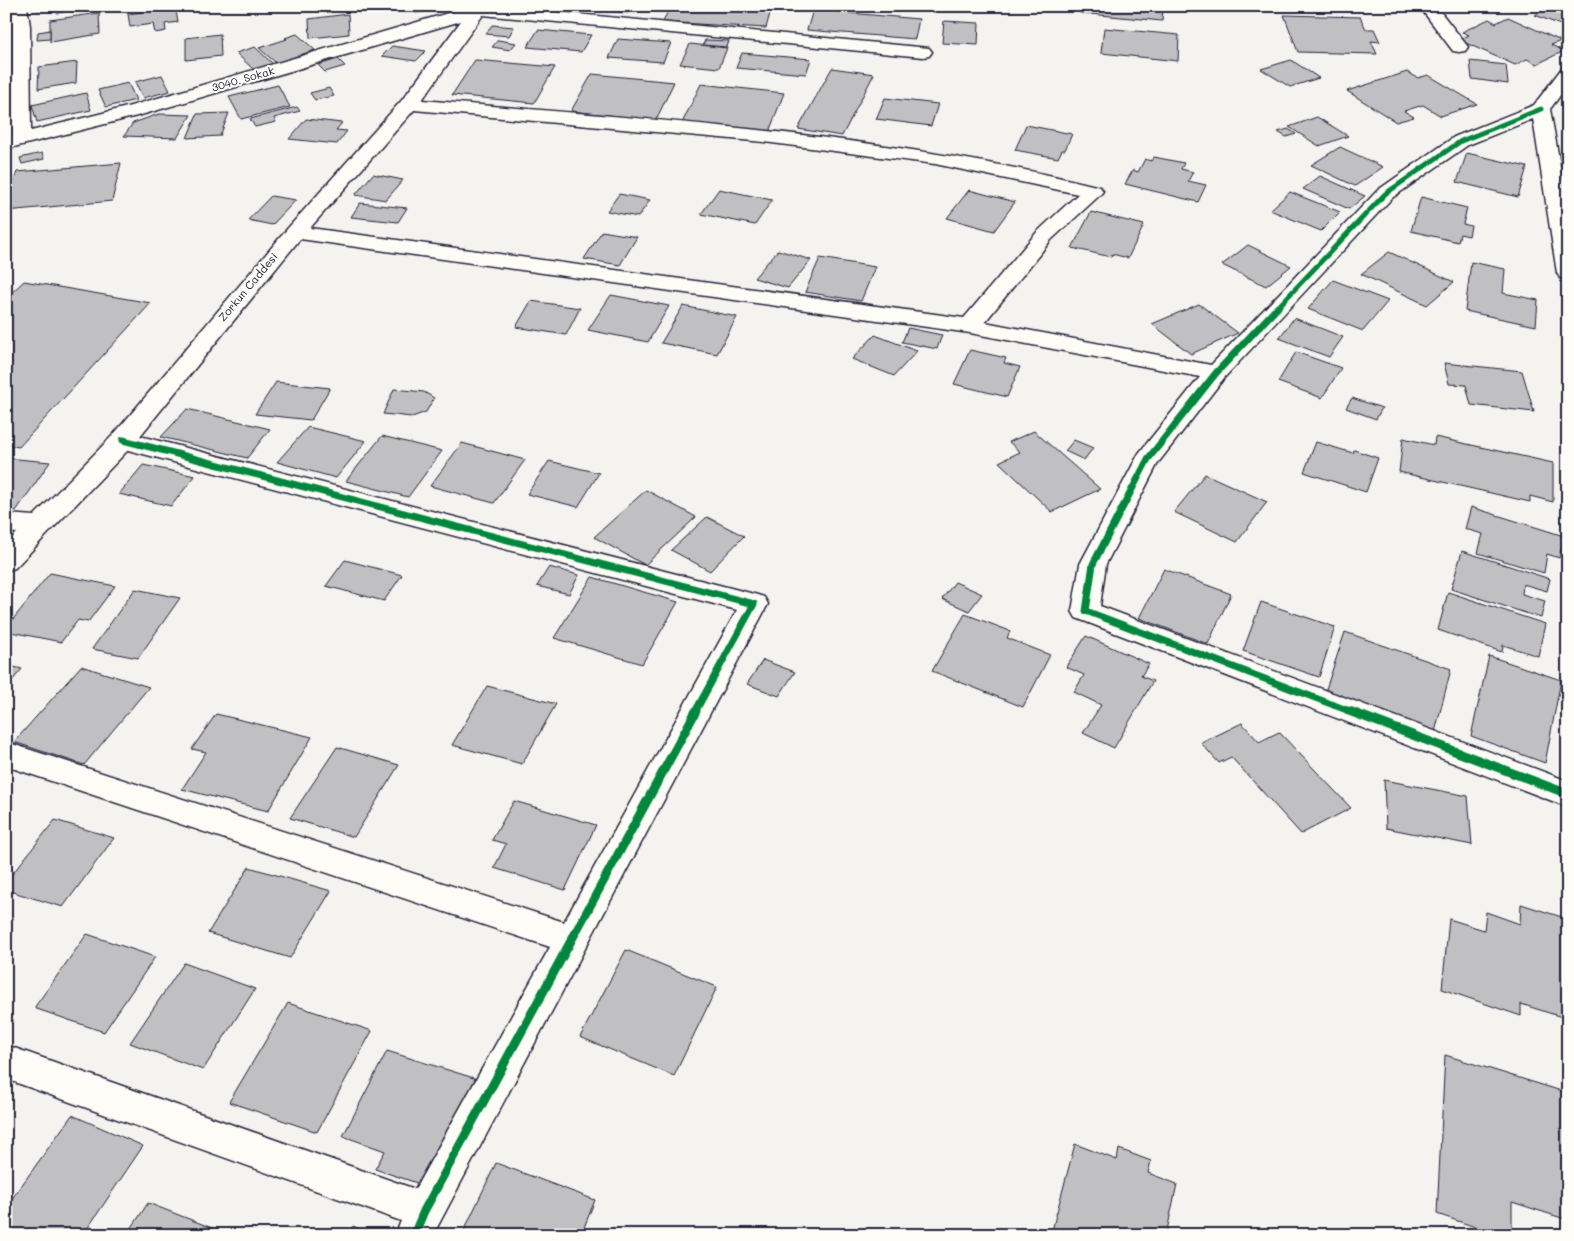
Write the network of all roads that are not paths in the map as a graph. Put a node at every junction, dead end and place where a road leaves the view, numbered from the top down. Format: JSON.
{"nodes":[{"id":1,"x":18,"y":6,"type":"edge"},
{"id":2,"x":1427,"y":6,"type":"edge"},
{"id":3,"x":480,"y":8,"type":"edge"},
{"id":4,"x":1459,"y":47,"type":"dead end"},
{"id":5,"x":923,"y":52,"type":"dead end"},
{"id":6,"x":1568,"y":72,"type":"edge"},
{"id":7,"x":410,"y":104,"type":"junction"},
{"id":8,"x":1541,"y":109,"type":"junction"},
{"id":9,"x":14,"y":141,"type":"edge"},
{"id":10,"x":295,"y":232,"type":"junction"},
{"id":11,"x":1568,"y":273,"type":"edge"},
{"id":12,"x":970,"y":326,"type":"junction"},
{"id":13,"x":1216,"y":373,"type":"junction"},
{"id":14,"x":123,"y":440,"type":"junction"},
{"id":15,"x":6,"y":524,"type":"edge"},
{"id":16,"x":38,"y":526,"type":"junction"},
{"id":17,"x":6,"y":561,"type":"edge"},
{"id":18,"x":6,"y":754,"type":"edge"},
{"id":19,"x":1568,"y":794,"type":"edge"},
{"id":20,"x":572,"y":939,"type":"junction"},
{"id":21,"x":6,"y":1062,"type":"edge"},
{"id":22,"x":419,"y":1223,"type":"edge"}],
"edges":[{"from":1,"to":9,"type":"street"},
{"from":2,"to":4,"type":"street"},
{"from":3,"to":5,"type":"street"},
{"from":3,"to":7,"type":"street","name":"Zorkun Caddesi"},
{"from":3,"to":9,"type":"street","name":"3040. Sokak"},
{"from":6,"to":8,"type":"street"},
{"from":7,"to":10,"type":"street","name":"Zorkun Caddesi"},
{"from":7,"to":12,"type":"street"},
{"from":8,"to":11,"type":"street"},
{"from":8,"to":13,"type":"street"},
{"from":10,"to":12,"type":"street"},
{"from":10,"to":14,"type":"street","name":"Zorkun Caddesi"},
{"from":12,"to":13,"type":"street"},
{"from":13,"to":19,"type":"street"},
{"from":14,"to":16,"type":"street","name":"Zorkun Caddesi"},
{"from":14,"to":20,"type":"street"},
{"from":15,"to":16,"type":"street"},
{"from":16,"to":17,"type":"street","name":"Zorkun Caddesi"},
{"from":18,"to":20,"type":"street"},
{"from":20,"to":22,"type":"street"},
{"from":21,"to":22,"type":"street"}]}
